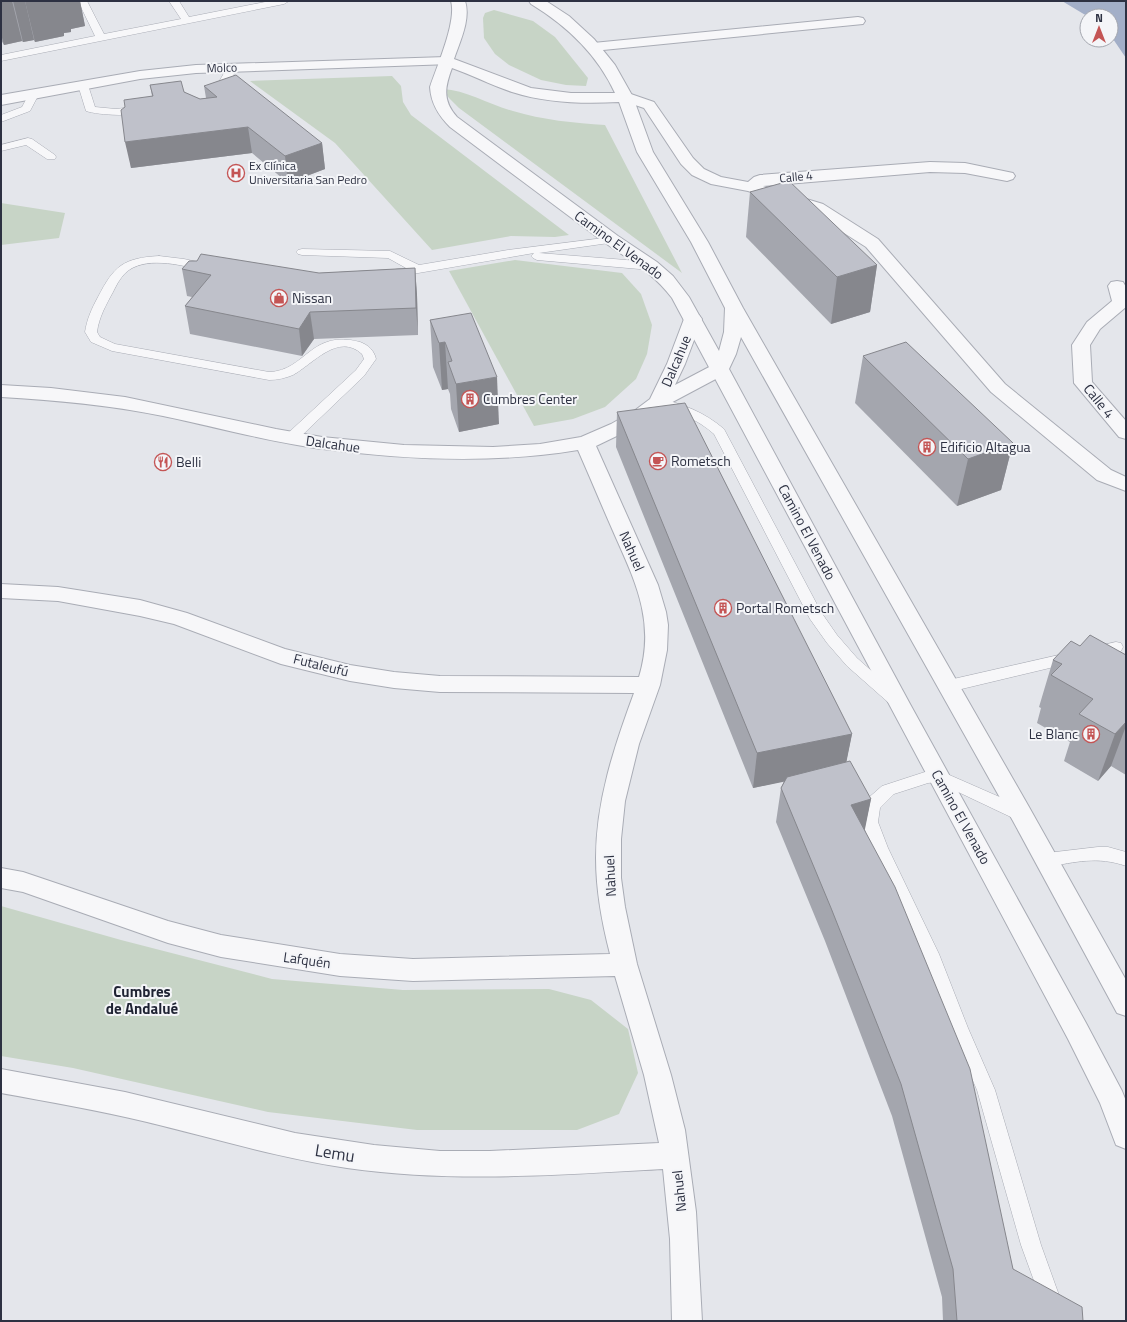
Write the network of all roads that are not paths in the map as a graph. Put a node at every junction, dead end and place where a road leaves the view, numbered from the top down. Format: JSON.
{"nodes":[{"id":1,"x":174,"y":1,"type":"edge"},
{"id":2,"x":284,"y":1,"type":"edge"},
{"id":3,"x":458,"y":1,"type":"edge"},
{"id":4,"x":536,"y":1,"type":"edge"},
{"id":5,"x":84,"y":3,"type":"dead end"},
{"id":6,"x":187,"y":21,"type":"junction"},
{"id":7,"x":858,"y":21,"type":"dead end"},
{"id":8,"x":101,"y":38,"type":"junction"},
{"id":9,"x":594,"y":47,"type":"junction"},
{"id":10,"x":1,"y":58,"type":"edge"},
{"id":11,"x":446,"y":61,"type":"junction"},
{"id":12,"x":232,"y":68,"type":"junction"},
{"id":13,"x":83,"y":85,"type":"junction"},
{"id":14,"x":34,"y":94,"type":"junction"},
{"id":15,"x":625,"y":97,"type":"junction"},
{"id":16,"x":1,"y":100,"type":"edge"},
{"id":17,"x":207,"y":100,"type":"edge"},
{"id":18,"x":154,"y":108,"type":"edge"},
{"id":19,"x":1,"y":119,"type":"edge"},
{"id":20,"x":1,"y":148,"type":"edge"},
{"id":21,"x":51,"y":157,"type":"dead end"},
{"id":22,"x":1007,"y":176,"type":"dead end"},
{"id":23,"x":751,"y":187,"type":"junction"},
{"id":24,"x":612,"y":240,"type":"junction"},
{"id":25,"x":302,"y":252,"type":"dead end"},
{"id":26,"x":508,"y":253,"type":"junction"},
{"id":27,"x":651,"y":266,"type":"junction"},
{"id":28,"x":218,"y":268,"type":"edge"},
{"id":29,"x":418,"y":269,"type":"junction"},
{"id":30,"x":381,"y":276,"type":"edge"},
{"id":31,"x":1117,"y":286,"type":"dead end"},
{"id":32,"x":734,"y":308,"type":"junction"},
{"id":33,"x":693,"y":319,"type":"junction"},
{"id":34,"x":720,"y":370,"type":"junction"},
{"id":35,"x":1,"y":391,"type":"edge"},
{"id":36,"x":658,"y":402,"type":"junction"},
{"id":37,"x":1126,"y":433,"type":"edge"},
{"id":38,"x":291,"y":438,"type":"junction"},
{"id":39,"x":585,"y":443,"type":"junction"},
{"id":40,"x":1126,"y":484,"type":"edge"},
{"id":41,"x":1,"y":591,"type":"edge"},
{"id":42,"x":1116,"y":647,"type":"dead end"},
{"id":43,"x":649,"y":685,"type":"junction"},
{"id":44,"x":949,"y":686,"type":"junction"},
{"id":45,"x":899,"y":704,"type":"junction"},
{"id":46,"x":938,"y":776,"type":"junction"},
{"id":47,"x":1021,"y":814,"type":"junction"},
{"id":48,"x":1126,"y":859,"type":"edge"},
{"id":49,"x":1047,"y":860,"type":"junction"},
{"id":50,"x":1,"y":878,"type":"edge"},
{"id":51,"x":625,"y":965,"type":"junction"},
{"id":52,"x":1125,"y":1001,"type":"edge"},
{"id":53,"x":1,"y":1081,"type":"edge"},
{"id":54,"x":1126,"y":1136,"type":"edge"},
{"id":55,"x":675,"y":1155,"type":"junction"},
{"id":56,"x":687,"y":1321,"type":"edge"},
{"id":57,"x":1070,"y":1321,"type":"edge"}],
"edges":[{"from":1,"to":6,"type":"lane"},
{"from":2,"to":6,"type":"lane"},
{"from":3,"to":11,"type":"street","name":"Camino El Venado"},
{"from":4,"to":9,"type":"street"},
{"from":5,"to":8,"type":"lane"},
{"from":6,"to":8,"type":"lane"},
{"from":7,"to":9,"type":"street"},
{"from":8,"to":10,"type":"lane"},
{"from":9,"to":15,"type":"street"},
{"from":11,"to":12,"type":"street","name":"Molco"},
{"from":11,"to":15,"type":"street"},
{"from":11,"to":24,"type":"street","name":"Camino El Venado"},
{"from":12,"to":13,"type":"street","name":"Molco"},
{"from":12,"to":17,"type":"lane"},
{"from":13,"to":14,"type":"street","name":"Molco"},
{"from":13,"to":18,"type":"lane"},
{"from":14,"to":16,"type":"street","name":"Molco"},
{"from":14,"to":19,"type":"lane"},
{"from":15,"to":23,"type":"street"},
{"from":15,"to":32,"type":"street"},
{"from":20,"to":21,"type":"lane"},
{"from":22,"to":23,"type":"street","name":"Calle 4"},
{"from":23,"to":40,"type":"street"},
{"from":24,"to":26,"type":"lane"},
{"from":24,"to":27,"type":"street","name":"Camino El Venado"},
{"from":25,"to":29,"type":"lane"},
{"from":26,"to":27,"type":"lane"},
{"from":26,"to":29,"type":"lane"},
{"from":27,"to":33,"type":"street","name":"Camino El Venado"},
{"from":28,"to":38,"type":"lane"},
{"from":29,"to":30,"type":"lane"},
{"from":31,"to":37,"type":"street","name":"Calle 4"},
{"from":32,"to":34,"type":"street"},
{"from":32,"to":44,"type":"street"},
{"from":33,"to":34,"type":"street","name":"Camino El Venado"},
{"from":33,"to":36,"type":"street","name":"Dalcahue"},
{"from":34,"to":36,"type":"street","name":"Dalcahue"},
{"from":34,"to":45,"type":"street","name":"Camino El Venado"},
{"from":35,"to":38,"type":"street","name":"Dalcahue"},
{"from":36,"to":39,"type":"street","name":"Dalcahue"},
{"from":36,"to":45,"type":"lane"},
{"from":38,"to":39,"type":"street","name":"Dalcahue"},
{"from":39,"to":43,"type":"street","name":"Nahuel"},
{"from":41,"to":43,"type":"street","name":"Futaleufú"},
{"from":42,"to":44,"type":"lane"},
{"from":43,"to":51,"type":"street","name":"Nahuel"},
{"from":44,"to":47,"type":"street"},
{"from":45,"to":46,"type":"street","name":"Camino El Venado"},
{"from":46,"to":47,"type":"lane"},
{"from":46,"to":54,"type":"street","name":"Camino El Venado"},
{"from":46,"to":57,"type":"lane"},
{"from":47,"to":49,"type":"street"},
{"from":48,"to":49,"type":"lane"},
{"from":49,"to":52,"type":"street"},
{"from":50,"to":51,"type":"street","name":"Lafquén"},
{"from":51,"to":55,"type":"street","name":"Nahuel"},
{"from":53,"to":55,"type":"street","name":"Lemu"},
{"from":55,"to":56,"type":"street","name":"Nahuel"}]}
